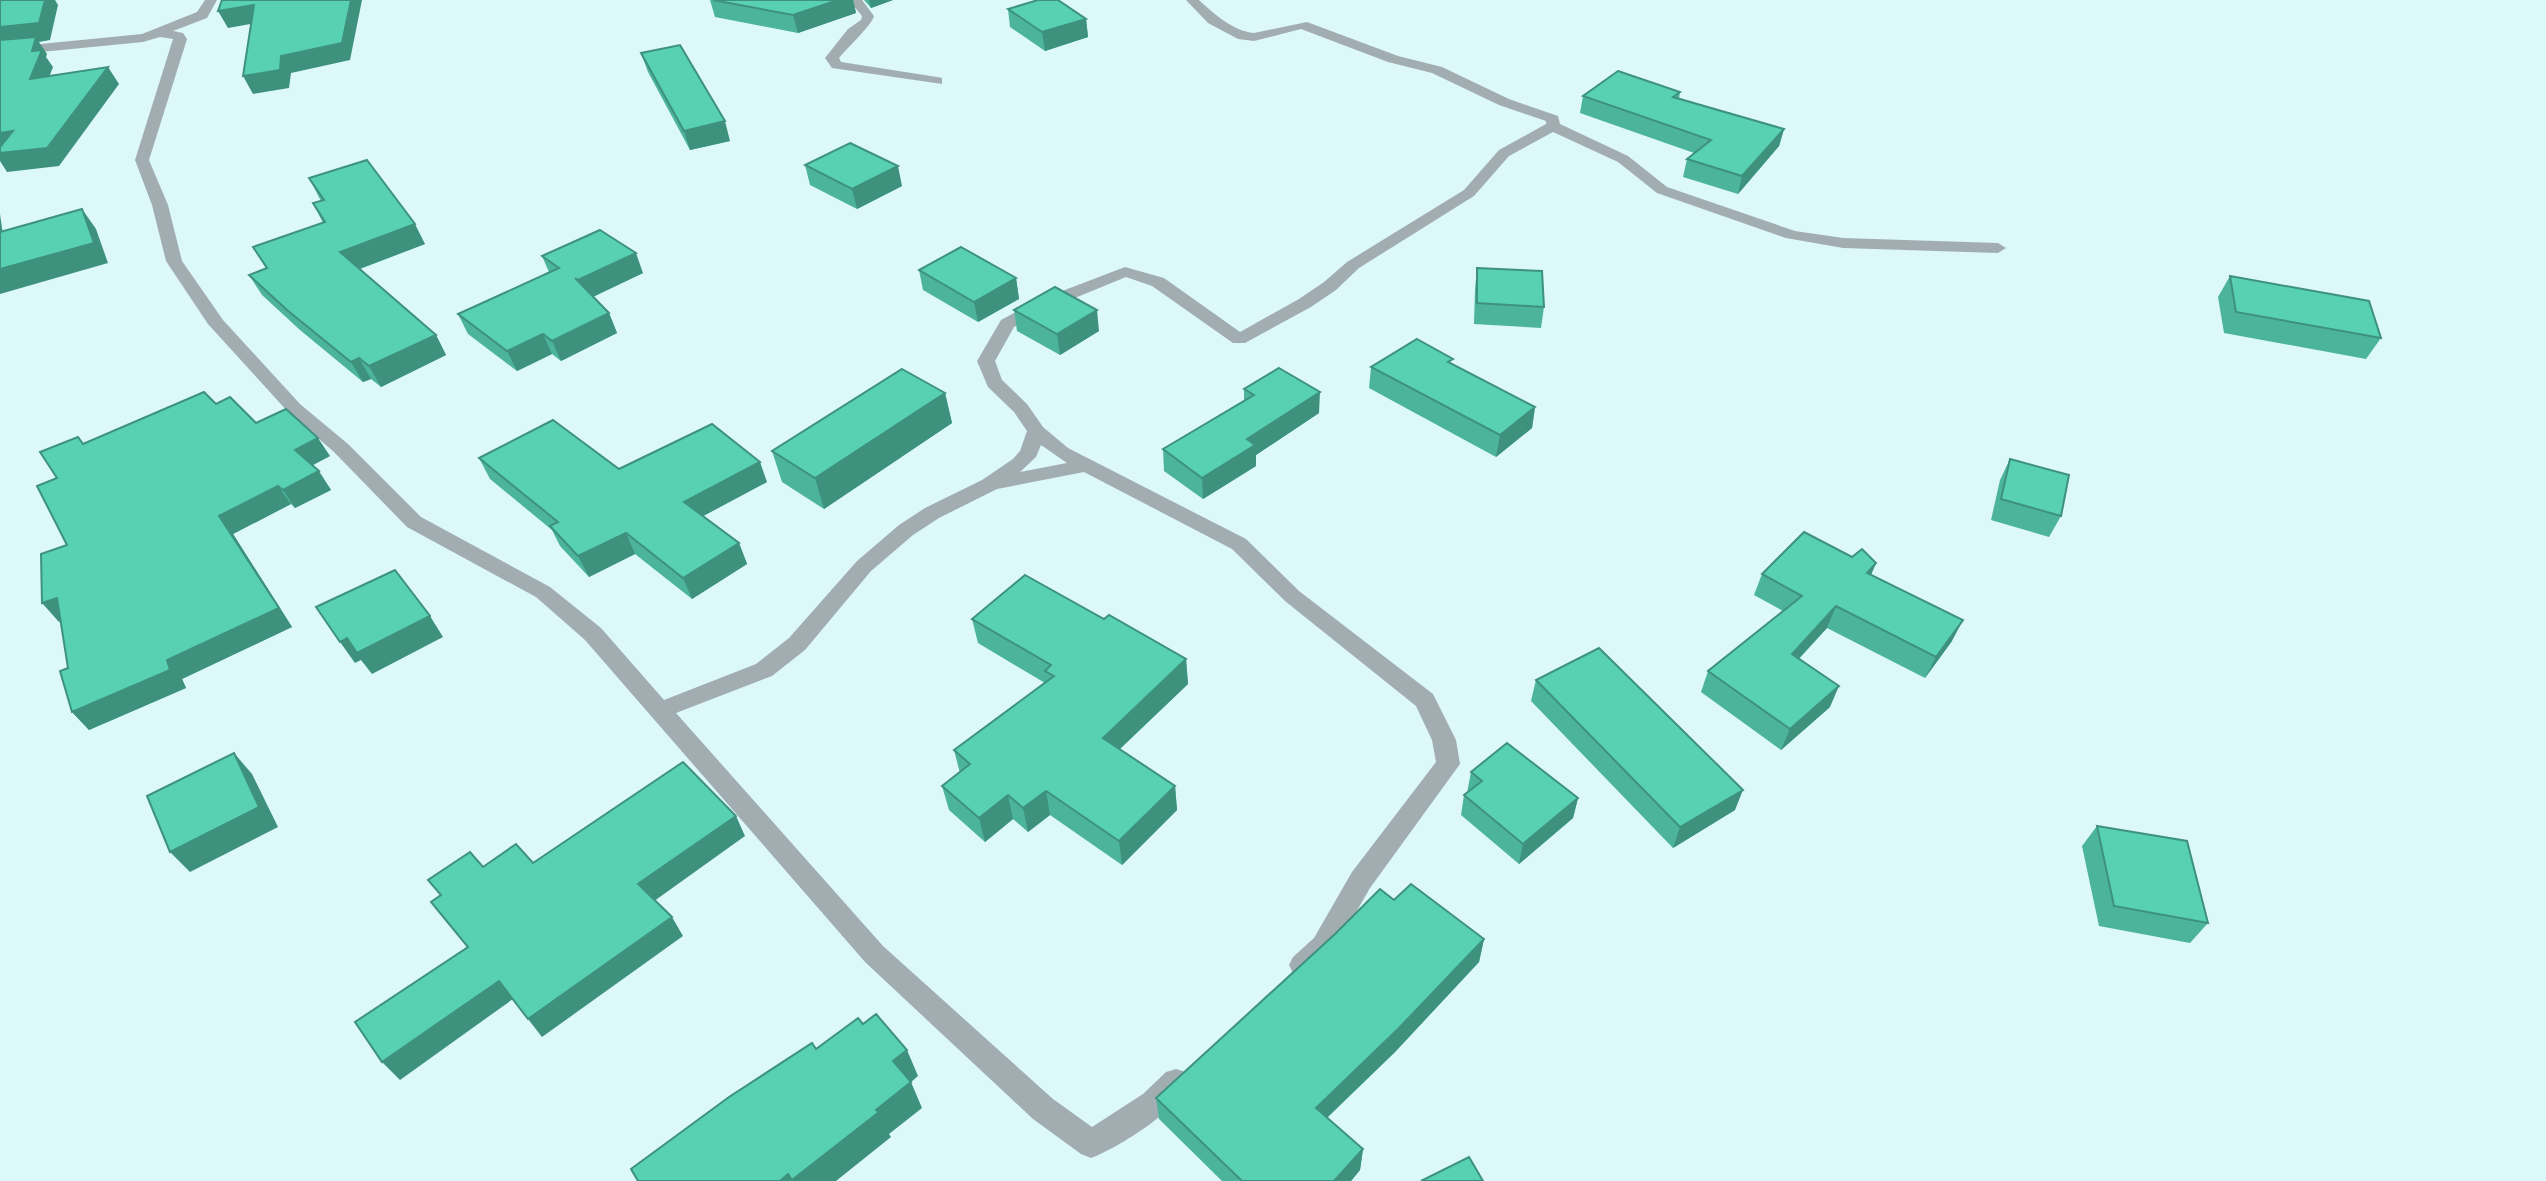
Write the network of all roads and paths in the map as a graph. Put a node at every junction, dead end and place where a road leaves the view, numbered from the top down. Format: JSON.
{"nodes":[{"id":1,"x":211,"y":0,"type":"edge"},
{"id":2,"x":855,"y":0,"type":"edge"},
{"id":3,"x":1192,"y":0,"type":"edge"},
{"id":4,"x":143,"y":38,"type":"junction"},
{"id":5,"x":0,"y":52,"type":"edge"},
{"id":6,"x":937,"y":81,"type":"dead end"},
{"id":7,"x":1553,"y":126,"type":"junction"},
{"id":8,"x":1998,"y":248,"type":"dead end"},
{"id":9,"x":1036,"y":431,"type":"junction"},
{"id":10,"x":1087,"y":465,"type":"junction"},
{"id":11,"x":989,"y":485,"type":"junction"},
{"id":12,"x":661,"y":710,"type":"junction"},
{"id":13,"x":1283,"y":983,"type":"edge"},
{"id":14,"x":1193,"y":1066,"type":"edge"}],
"edges":[{"from":1,"to":4,"type":"street"},
{"from":2,"to":6,"type":"street"},
{"from":3,"to":7,"type":"street"},
{"from":4,"to":5,"type":"street"},
{"from":4,"to":12,"type":"street"},
{"from":7,"to":8,"type":"street"},
{"from":7,"to":9,"type":"street"},
{"from":9,"to":10,"type":"street"},
{"from":9,"to":11,"type":"street"},
{"from":10,"to":11,"type":"street"},
{"from":10,"to":13,"type":"street"},
{"from":11,"to":12,"type":"street"},
{"from":12,"to":14,"type":"street"}]}
